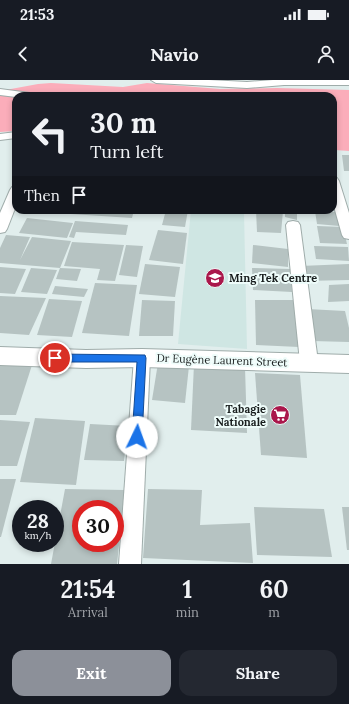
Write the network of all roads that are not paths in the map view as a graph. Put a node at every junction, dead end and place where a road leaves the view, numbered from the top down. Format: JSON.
{"nodes":[{"id":1,"x":156,"y":80,"type":"edge"},
{"id":2,"x":349,"y":82,"type":"edge"},
{"id":3,"x":0,"y":92,"type":"edge"},
{"id":4,"x":12,"y":94,"type":"edge"},
{"id":5,"x":12,"y":136,"type":"edge"},
{"id":6,"x":0,"y":137,"type":"edge"},
{"id":7,"x":0,"y":145,"type":"edge"},
{"id":8,"x":12,"y":145,"type":"edge"},
{"id":9,"x":337,"y":194,"type":"edge"},
{"id":10,"x":12,"y":200,"type":"edge"},
{"id":11,"x":293,"y":225,"type":"dead end"},
{"id":12,"x":0,"y":229,"type":"edge"},
{"id":13,"x":349,"y":235,"type":"edge"},
{"id":14,"x":0,"y":356,"type":"edge"},
{"id":15,"x":142,"y":358,"type":"junction"},
{"id":16,"x":309,"y":362,"type":"junction"},
{"id":17,"x":349,"y":364,"type":"edge"},
{"id":18,"x":130,"y":564,"type":"edge"}],
"edges":[{"from":1,"to":2,"type":"street"},
{"from":3,"to":4,"type":"street"},
{"from":5,"to":6,"type":"street"},
{"from":7,"to":8,"type":"street"},
{"from":9,"to":13,"type":"street"},
{"from":10,"to":12,"type":"street"},
{"from":11,"to":16,"type":"street"},
{"from":14,"to":15,"type":"street","name":"Dr Eugène Laurent Street"},
{"from":15,"to":16,"type":"street","name":"Dr Eugène Laurent Street"},
{"from":15,"to":18,"type":"street"},
{"from":16,"to":17,"type":"street","name":"Dr Eugène Laurent Street"}]}
